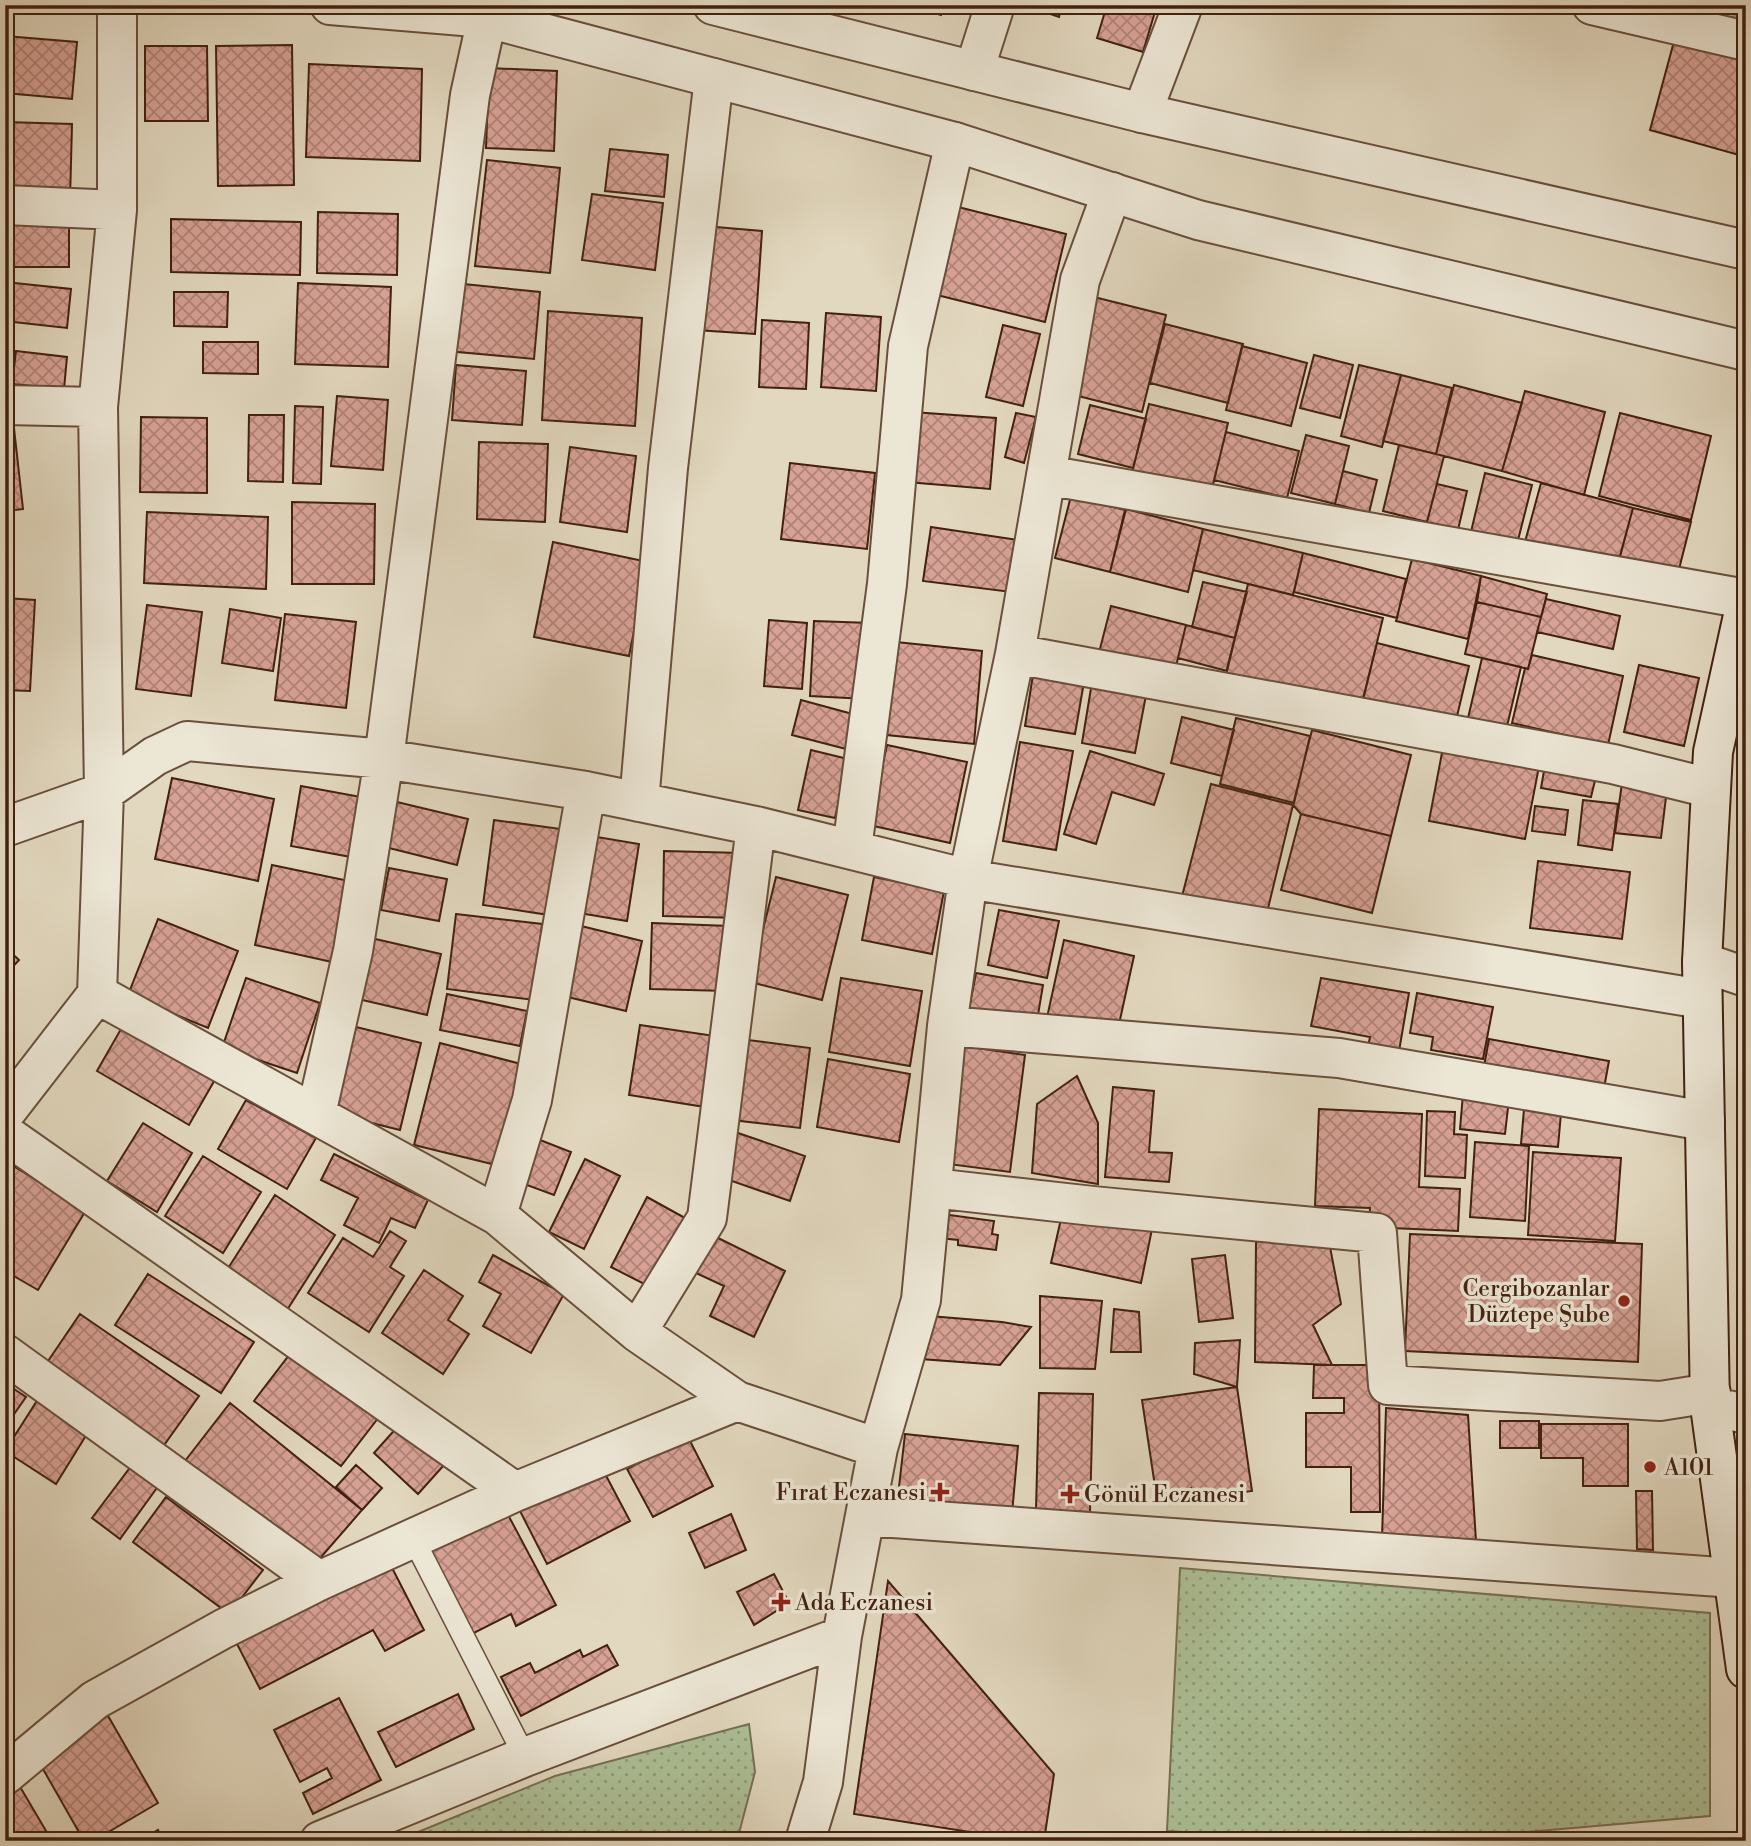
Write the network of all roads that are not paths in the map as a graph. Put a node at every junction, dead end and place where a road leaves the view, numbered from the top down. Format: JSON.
{"nodes":[{"id":1,"x":117,"y":5,"type":"edge"},
{"id":2,"x":330,"y":5,"type":"edge"},
{"id":3,"x":995,"y":5,"type":"edge"},
{"id":4,"x":1182,"y":5,"type":"edge"},
{"id":5,"x":1591,"y":5,"type":"edge"},
{"id":6,"x":734,"y":8,"type":"edge"},
{"id":7,"x":487,"y":18,"type":"junction"},
{"id":8,"x":1746,"y":41,"type":"edge"},
{"id":9,"x":975,"y":71,"type":"junction"},
{"id":10,"x":713,"y":78,"type":"junction"},
{"id":11,"x":1142,"y":113,"type":"junction"},
{"id":12,"x":955,"y":142,"type":"junction"},
{"id":13,"x":1112,"y":192,"type":"junction"},
{"id":14,"x":5,"y":205,"type":"edge"},
{"id":15,"x":117,"y":210,"type":"junction"},
{"id":16,"x":1746,"y":250,"type":"edge"},
{"id":17,"x":1746,"y":351,"type":"edge"},
{"id":18,"x":5,"y":405,"type":"edge"},
{"id":19,"x":98,"y":407,"type":"junction"},
{"id":20,"x":1046,"y":475,"type":"junction"},
{"id":21,"x":1746,"y":601,"type":"edge"},
{"id":22,"x":1742,"y":643,"type":"edge"},
{"id":23,"x":1015,"y":653,"type":"junction"},
{"id":24,"x":384,"y":759,"type":"junction"},
{"id":25,"x":1710,"y":788,"type":"junction"},
{"id":26,"x":586,"y":791,"type":"junction"},
{"id":27,"x":104,"y":792,"type":"junction"},
{"id":28,"x":639,"y":802,"type":"junction"},
{"id":29,"x":756,"y":826,"type":"junction"},
{"id":30,"x":5,"y":827,"type":"edge"},
{"id":31,"x":852,"y":849,"type":"junction"},
{"id":32,"x":968,"y":879,"type":"junction"},
{"id":33,"x":1746,"y":977,"type":"edge"},
{"id":34,"x":1702,"y":980,"type":"junction"},
{"id":35,"x":97,"y":994,"type":"junction"},
{"id":36,"x":947,"y":1026,"type":"junction"},
{"id":37,"x":5,"y":1113,"type":"edge"},
{"id":38,"x":316,"y":1114,"type":"junction"},
{"id":39,"x":1705,"y":1121,"type":"junction"},
{"id":40,"x":5,"y":1134,"type":"edge"},
{"id":41,"x":933,"y":1188,"type":"junction"},
{"id":42,"x":496,"y":1215,"type":"junction"},
{"id":43,"x":637,"y":1332,"type":"junction"},
{"id":44,"x":5,"y":1354,"type":"edge"},
{"id":45,"x":737,"y":1401,"type":"junction"},
{"id":46,"x":1722,"y":1404,"type":"edge"},
{"id":47,"x":878,"y":1448,"type":"junction"},
{"id":48,"x":515,"y":1492,"type":"junction"},
{"id":49,"x":865,"y":1516,"type":"junction"},
{"id":50,"x":413,"y":1538,"type":"junction"},
{"id":51,"x":1734,"y":1578,"type":"junction"},
{"id":52,"x":319,"y":1581,"type":"junction"},
{"id":53,"x":842,"y":1636,"type":"junction"},
{"id":54,"x":1745,"y":1662,"type":"edge"},
{"id":55,"x":525,"y":1757,"type":"junction"},
{"id":56,"x":5,"y":1775,"type":"edge"},
{"id":57,"x":320,"y":1841,"type":"edge"},
{"id":58,"x":805,"y":1841,"type":"edge"}],
"edges":[{"from":1,"to":15,"type":"street"},
{"from":2,"to":7,"type":"street"},
{"from":3,"to":9,"type":"street"},
{"from":4,"to":11,"type":"street"},
{"from":5,"to":8,"type":"street"},
{"from":6,"to":9,"type":"street"},
{"from":7,"to":10,"type":"street"},
{"from":7,"to":24,"type":"street"},
{"from":9,"to":11,"type":"street"},
{"from":10,"to":12,"type":"street"},
{"from":10,"to":28,"type":"street"},
{"from":11,"to":16,"type":"street"},
{"from":12,"to":13,"type":"street"},
{"from":12,"to":31,"type":"street"},
{"from":13,"to":17,"type":"street"},
{"from":13,"to":20,"type":"street"},
{"from":14,"to":15,"type":"street"},
{"from":15,"to":19,"type":"street"},
{"from":18,"to":19,"type":"street"},
{"from":19,"to":27,"type":"street"},
{"from":20,"to":21,"type":"street"},
{"from":20,"to":23,"type":"street"},
{"from":21,"to":22,"type":"street"},
{"from":22,"to":25,"type":"street"},
{"from":23,"to":25,"type":"street"},
{"from":23,"to":32,"type":"street"},
{"from":24,"to":26,"type":"street"},
{"from":24,"to":27,"type":"street"},
{"from":24,"to":38,"type":"street"},
{"from":25,"to":34,"type":"street"},
{"from":26,"to":28,"type":"street"},
{"from":26,"to":42,"type":"street"},
{"from":27,"to":30,"type":"street"},
{"from":27,"to":35,"type":"street"},
{"from":28,"to":29,"type":"street"},
{"from":29,"to":31,"type":"street"},
{"from":29,"to":43,"type":"street"},
{"from":31,"to":32,"type":"street"},
{"from":32,"to":34,"type":"street"},
{"from":32,"to":36,"type":"street"},
{"from":33,"to":34,"type":"street"},
{"from":34,"to":39,"type":"street"},
{"from":35,"to":37,"type":"street"},
{"from":35,"to":38,"type":"street"},
{"from":36,"to":39,"type":"street"},
{"from":36,"to":41,"type":"street"},
{"from":38,"to":42,"type":"street"},
{"from":39,"to":46,"type":"street"},
{"from":40,"to":48,"type":"street"},
{"from":41,"to":46,"type":"street"},
{"from":41,"to":47,"type":"street"},
{"from":42,"to":43,"type":"street"},
{"from":43,"to":45,"type":"street"},
{"from":44,"to":52,"type":"street"},
{"from":45,"to":47,"type":"street"},
{"from":45,"to":48,"type":"street"},
{"from":46,"to":51,"type":"street"},
{"from":47,"to":49,"type":"street"},
{"from":48,"to":50,"type":"street"},
{"from":49,"to":51,"type":"street"},
{"from":49,"to":53,"type":"street"},
{"from":50,"to":52,"type":"street"},
{"from":50,"to":55,"type":"lane"},
{"from":51,"to":54,"type":"street"},
{"from":52,"to":56,"type":"street"},
{"from":53,"to":55,"type":"street"},
{"from":53,"to":58,"type":"street"},
{"from":55,"to":57,"type":"street"}]}
